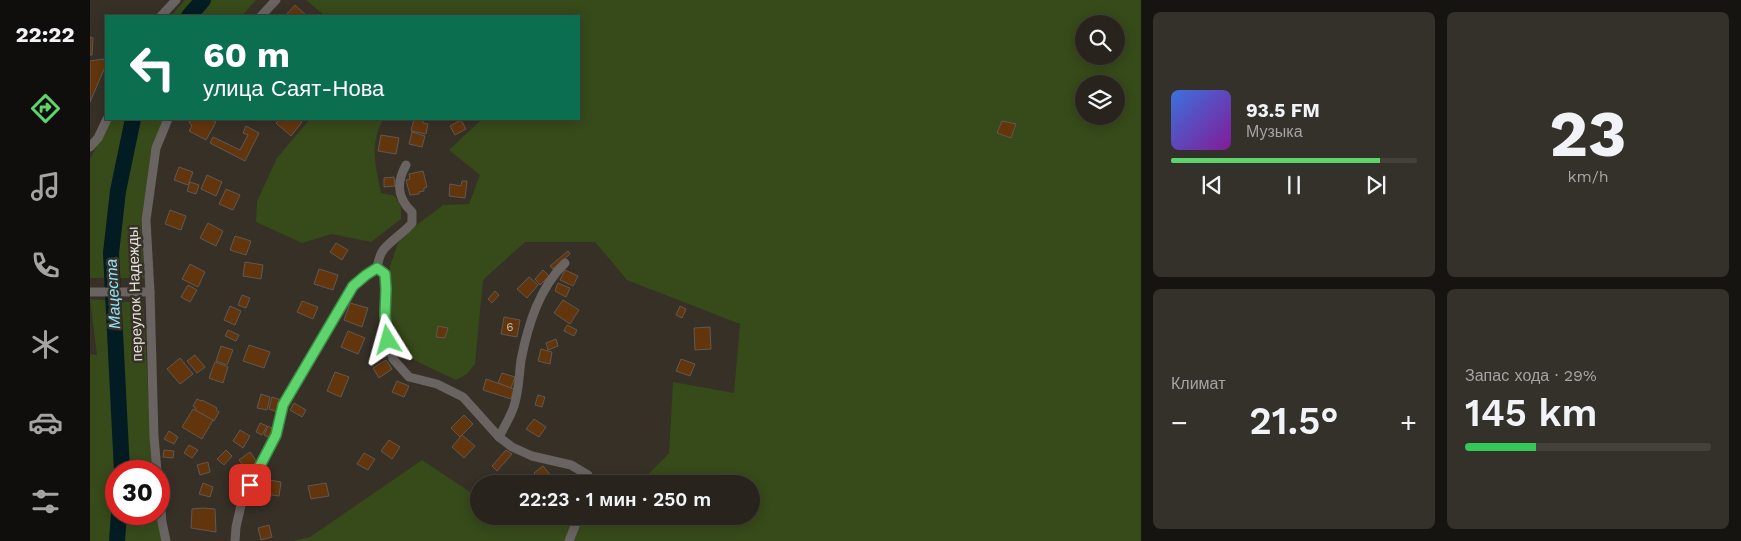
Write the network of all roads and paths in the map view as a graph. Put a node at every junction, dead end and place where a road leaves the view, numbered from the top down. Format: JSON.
{"nodes":[{"id":1,"x":176,"y":0,"type":"edge"},
{"id":2,"x":276,"y":0,"type":"edge"},
{"id":3,"x":162,"y":15,"type":"edge"},
{"id":4,"x":262,"y":15,"type":"edge"},
{"id":5,"x":107,"y":120,"type":"edge"},
{"id":6,"x":168,"y":120,"type":"edge"},
{"id":7,"x":90,"y":147,"type":"edge"},
{"id":8,"x":406,"y":165,"type":"dead end"},
{"id":9,"x":565,"y":263,"type":"dead end"},
{"id":10,"x":377,"y":268,"type":"junction"},
{"id":11,"x":90,"y":292,"type":"edge"},
{"id":12,"x":150,"y":292,"type":"junction"},
{"id":13,"x":499,"y":436,"type":"junction"},
{"id":14,"x":156,"y":460,"type":"edge"},
{"id":15,"x":588,"y":475,"type":"edge"},
{"id":16,"x":163,"y":525,"type":"edge"},
{"id":17,"x":575,"y":525,"type":"edge"},
{"id":18,"x":166,"y":541,"type":"edge"},
{"id":19,"x":235,"y":541,"type":"edge"},
{"id":20,"x":569,"y":541,"type":"edge"}],
"edges":[{"from":1,"to":3,"type":"street"},
{"from":2,"to":4,"type":"street"},
{"from":5,"to":7,"type":"street"},
{"from":6,"to":12,"type":"street","name":"переулок Надежды"},
{"from":8,"to":10,"type":"street"},
{"from":9,"to":13,"type":"street"},
{"from":10,"to":13,"type":"street"},
{"from":10,"to":19,"type":"street"},
{"from":11,"to":12,"type":"street"},
{"from":12,"to":14,"type":"street","name":"переулок Надежды"},
{"from":13,"to":15,"type":"street"},
{"from":16,"to":18,"type":"street"},
{"from":17,"to":20,"type":"street"}]}
